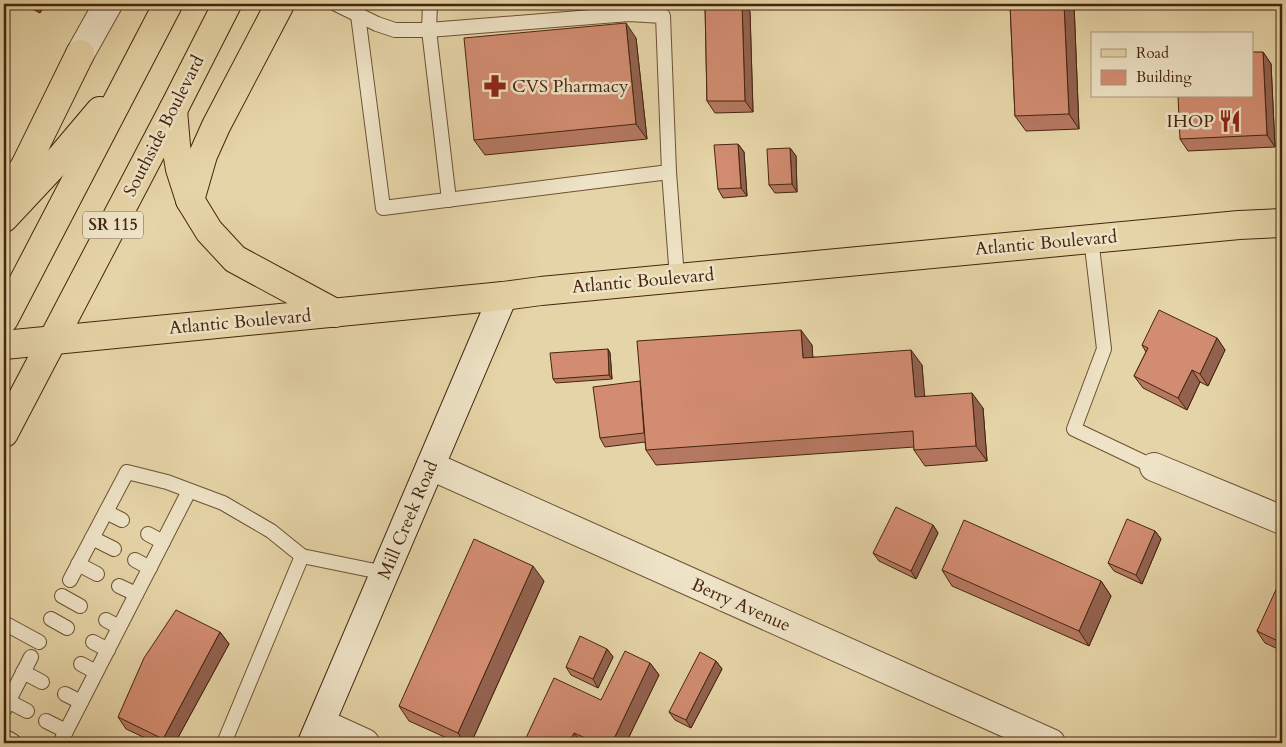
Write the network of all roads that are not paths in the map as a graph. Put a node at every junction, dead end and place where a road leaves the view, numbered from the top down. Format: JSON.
{"nodes":[{"id":1,"x":108,"y":4,"type":"edge"},
{"id":2,"x":168,"y":4,"type":"edge"},
{"id":3,"x":227,"y":4,"type":"edge"},
{"id":4,"x":280,"y":4,"type":"edge"},
{"id":5,"x":336,"y":4,"type":"edge"},
{"id":6,"x":430,"y":4,"type":"edge"},
{"id":7,"x":664,"y":10,"type":"edge"},
{"id":8,"x":358,"y":15,"type":"junction"},
{"id":9,"x":430,"y":30,"type":"junction"},
{"id":10,"x":80,"y":54,"type":"joint"},
{"id":11,"x":130,"y":76,"type":"junction"},
{"id":12,"x":173,"y":110,"type":"junction"},
{"id":13,"x":669,"y":172,"type":"junction"},
{"id":14,"x":4,"y":198,"type":"edge"},
{"id":15,"x":190,"y":200,"type":"junction"},
{"id":16,"x":449,"y":200,"type":"junction"},
{"id":17,"x":4,"y":218,"type":"edge"},
{"id":18,"x":1282,"y":224,"type":"edge"},
{"id":19,"x":1091,"y":238,"type":"junction"},
{"id":20,"x":677,"y":278,"type":"junction"},
{"id":21,"x":503,"y":296,"type":"junction"},
{"id":22,"x":334,"y":313,"type":"junction"},
{"id":23,"x":4,"y":319,"type":"edge"},
{"id":24,"x":53,"y":340,"type":"junction"},
{"id":25,"x":4,"y":345,"type":"edge"},
{"id":26,"x":4,"y":434,"type":"edge"},
{"id":27,"x":431,"y":466,"type":"junction"},
{"id":28,"x":1154,"y":467,"type":"joint"},
{"id":29,"x":189,"y":491,"type":"junction"},
{"id":30,"x":106,"y":512,"type":"junction"},
{"id":31,"x":122,"y":520,"type":"dead end"},
{"id":32,"x":1282,"y":520,"type":"edge"},
{"id":33,"x":148,"y":534,"type":"dead end"},
{"id":34,"x":92,"y":538,"type":"junction"},
{"id":35,"x":163,"y":542,"type":"junction"},
{"id":36,"x":114,"y":549,"type":"dead end"},
{"id":37,"x":302,"y":556,"type":"junction"},
{"id":38,"x":135,"y":560,"type":"dead end"},
{"id":39,"x":78,"y":564,"type":"junction"},
{"id":40,"x":150,"y":568,"type":"junction"},
{"id":41,"x":385,"y":573,"type":"junction"},
{"id":42,"x":97,"y":574,"type":"dead end"},
{"id":43,"x":70,"y":580,"type":"dead end"},
{"id":44,"x":119,"y":586,"type":"dead end"},
{"id":45,"x":136,"y":594,"type":"junction"},
{"id":46,"x":62,"y":596,"type":"dead end"},
{"id":47,"x":80,"y":606,"type":"dead end"},
{"id":48,"x":51,"y":619,"type":"dead end"},
{"id":49,"x":106,"y":620,"type":"dead end"},
{"id":50,"x":4,"y":623,"type":"edge"},
{"id":51,"x":119,"y":627,"type":"junction"},
{"id":52,"x":67,"y":628,"type":"dead end"},
{"id":53,"x":39,"y":642,"type":"dead end"},
{"id":54,"x":93,"y":642,"type":"dead end"},
{"id":55,"x":108,"y":650,"type":"junction"},
{"id":56,"x":31,"y":657,"type":"dead end"},
{"id":57,"x":81,"y":664,"type":"dead end"},
{"id":58,"x":23,"y":672,"type":"junction"},
{"id":59,"x":96,"y":672,"type":"junction"},
{"id":60,"x":42,"y":682,"type":"dead end"},
{"id":61,"x":65,"y":694,"type":"dead end"},
{"id":62,"x":81,"y":702,"type":"junction"},
{"id":63,"x":6,"y":706,"type":"edge"},
{"id":64,"x":27,"y":710,"type":"dead end"},
{"id":65,"x":46,"y":721,"type":"dead end"},
{"id":66,"x":316,"y":733,"type":"edge"},
{"id":67,"x":63,"y":737,"type":"edge"},
{"id":68,"x":224,"y":743,"type":"edge"},
{"id":69,"x":365,"y":743,"type":"edge"},
{"id":70,"x":1052,"y":743,"type":"edge"}],
"edges":[{"from":1,"to":10,"type":"street"},
{"from":2,"to":11,"type":"main road"},
{"from":3,"to":12,"type":"main road","name":"Southside Boulevard"},
{"from":4,"to":15,"type":"main road"},
{"from":5,"to":8,"type":"lane"},
{"from":6,"to":9,"type":"lane"},
{"from":7,"to":9,"type":"lane"},
{"from":7,"to":13,"type":"lane"},
{"from":8,"to":9,"type":"lane"},
{"from":8,"to":16,"type":"lane"},
{"from":9,"to":16,"type":"lane"},
{"from":10,"to":14,"type":"main road"},
{"from":11,"to":17,"type":"main road"},
{"from":11,"to":23,"type":"main road"},
{"from":12,"to":15,"type":"main road"},
{"from":12,"to":24,"type":"main road","name":"Southside Boulevard","number":"SR 115"},
{"from":13,"to":16,"type":"lane"},
{"from":13,"to":20,"type":"lane"},
{"from":15,"to":22,"type":"main road"},
{"from":18,"to":19,"type":"main road","name":"Atlantic Boulevard"},
{"from":19,"to":20,"type":"main road","name":"Atlantic Boulevard"},
{"from":19,"to":28,"type":"lane"},
{"from":20,"to":21,"type":"main road","name":"Atlantic Boulevard"},
{"from":21,"to":22,"type":"main road","name":"Atlantic Boulevard"},
{"from":21,"to":27,"type":"street","name":"Mill Creek Road"},
{"from":22,"to":24,"type":"main road","name":"Atlantic Boulevard"},
{"from":24,"to":25,"type":"main road","name":"Atlantic Boulevard"},
{"from":24,"to":26,"type":"main road","name":"Southside Boulevard","number":"SR 115"},
{"from":27,"to":41,"type":"street","name":"Mill Creek Road"},
{"from":27,"to":70,"type":"street","name":"Berry Avenue"},
{"from":28,"to":32,"type":"street"},
{"from":29,"to":30,"type":"lane"},
{"from":29,"to":35,"type":"lane"},
{"from":29,"to":37,"type":"lane"},
{"from":30,"to":31,"type":"lane"},
{"from":30,"to":34,"type":"lane"},
{"from":33,"to":35,"type":"lane"},
{"from":34,"to":36,"type":"lane"},
{"from":34,"to":39,"type":"lane"},
{"from":35,"to":40,"type":"lane"},
{"from":37,"to":41,"type":"lane"},
{"from":37,"to":68,"type":"lane"},
{"from":38,"to":40,"type":"lane"},
{"from":39,"to":42,"type":"lane"},
{"from":39,"to":43,"type":"lane"},
{"from":40,"to":45,"type":"lane"},
{"from":41,"to":66,"type":"street","name":"Mill Creek Road"},
{"from":44,"to":45,"type":"lane"},
{"from":45,"to":51,"type":"lane"},
{"from":46,"to":47,"type":"lane"},
{"from":48,"to":52,"type":"lane"},
{"from":49,"to":51,"type":"lane"},
{"from":50,"to":53,"type":"lane"},
{"from":51,"to":55,"type":"lane"},
{"from":54,"to":55,"type":"lane"},
{"from":55,"to":59,"type":"lane"},
{"from":56,"to":58,"type":"lane"},
{"from":57,"to":59,"type":"lane"},
{"from":58,"to":60,"type":"lane"},
{"from":58,"to":63,"type":"lane"},
{"from":59,"to":62,"type":"lane"},
{"from":61,"to":62,"type":"lane"},
{"from":62,"to":67,"type":"lane"},
{"from":63,"to":64,"type":"lane"},
{"from":65,"to":67,"type":"lane"},
{"from":66,"to":69,"type":"street"}]}
